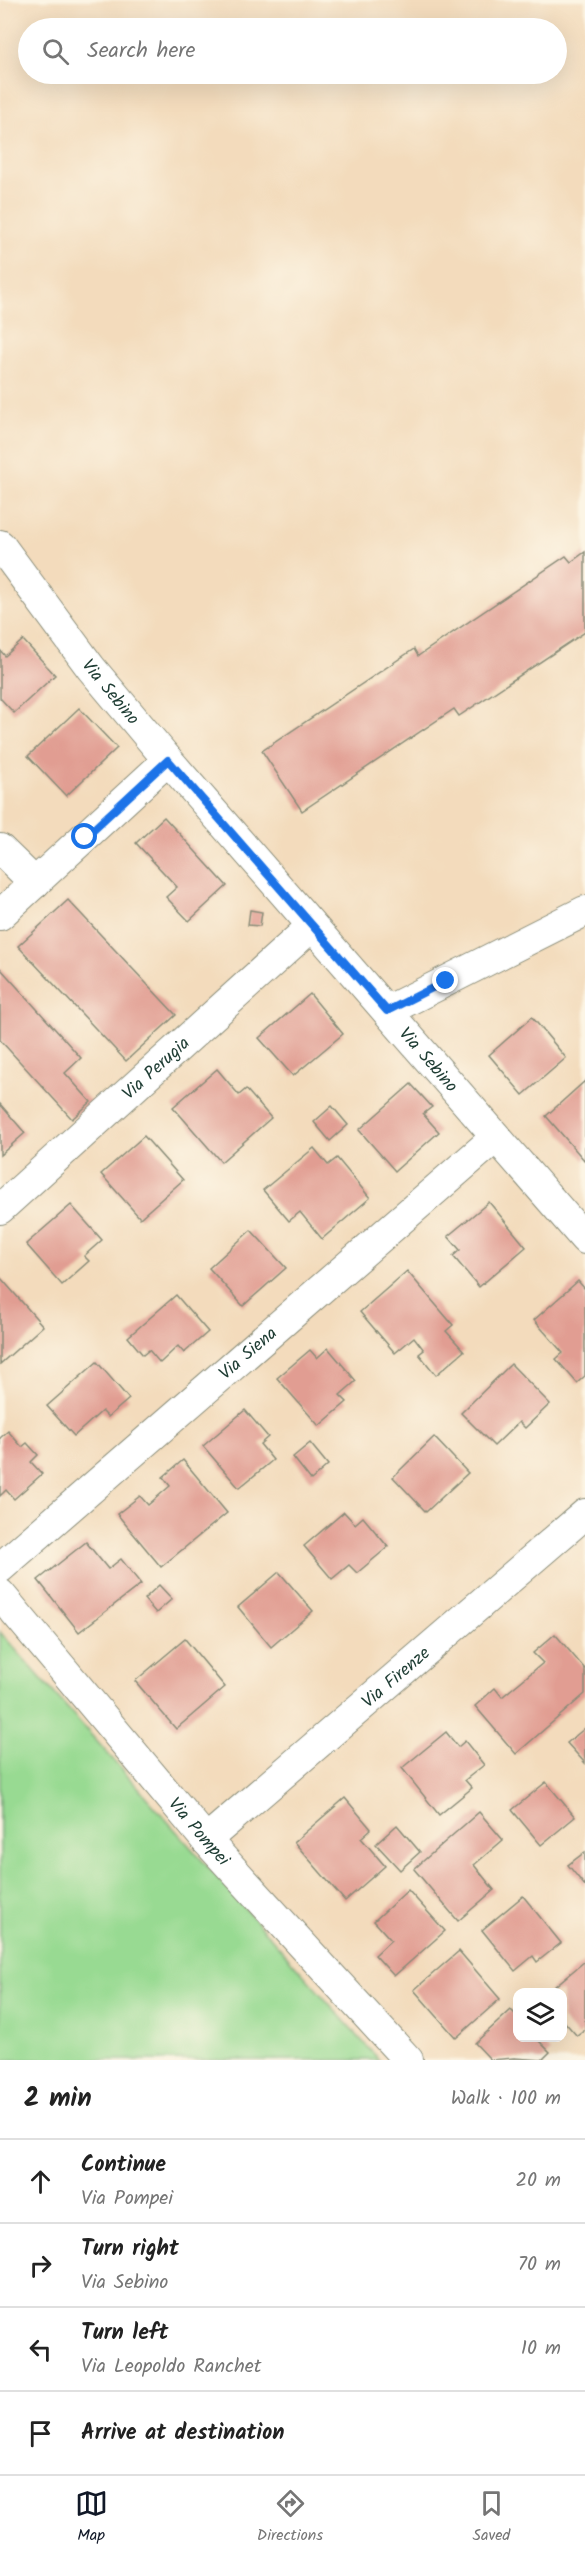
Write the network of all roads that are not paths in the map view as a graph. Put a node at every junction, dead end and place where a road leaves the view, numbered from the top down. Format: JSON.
{"nodes":[{"id":1,"x":0,"y":545,"type":"edge"},
{"id":2,"x":168,"y":760,"type":"junction"},
{"id":3,"x":0,"y":849,"type":"edge"},
{"id":4,"x":35,"y":883,"type":"junction"},
{"id":5,"x":585,"y":911,"type":"edge"},
{"id":6,"x":0,"y":915,"type":"edge"},
{"id":7,"x":312,"y":926,"type":"junction"},
{"id":8,"x":387,"y":1011,"type":"junction"},
{"id":9,"x":495,"y":1138,"type":"junction"},
{"id":10,"x":0,"y":1209,"type":"edge"},
{"id":11,"x":585,"y":1239,"type":"edge"},
{"id":12,"x":585,"y":1514,"type":"edge"},
{"id":13,"x":0,"y":1568,"type":"edge"},
{"id":14,"x":0,"y":1594,"type":"edge"},
{"id":15,"x":207,"y":1840,"type":"junction"},
{"id":16,"x":408,"y":2060,"type":"edge"}],
"edges":[{"from":1,"to":2,"type":"street","name":"Via Sebino"},
{"from":2,"to":4,"type":"street"},
{"from":2,"to":7,"type":"street","name":"Via Sebino"},
{"from":3,"to":4,"type":"street"},
{"from":4,"to":6,"type":"street"},
{"from":5,"to":8,"type":"street"},
{"from":7,"to":8,"type":"street","name":"Via Sebino"},
{"from":7,"to":10,"type":"street","name":"Via Perugia"},
{"from":8,"to":9,"type":"street","name":"Via Sebino"},
{"from":9,"to":11,"type":"street","name":"Via Sebino"},
{"from":9,"to":13,"type":"street","name":"Via Siena"},
{"from":12,"to":15,"type":"street","name":"Via Firenze"},
{"from":14,"to":15,"type":"street","name":"Via Pompei"},
{"from":15,"to":16,"type":"street","name":"Via Pompei"}]}
